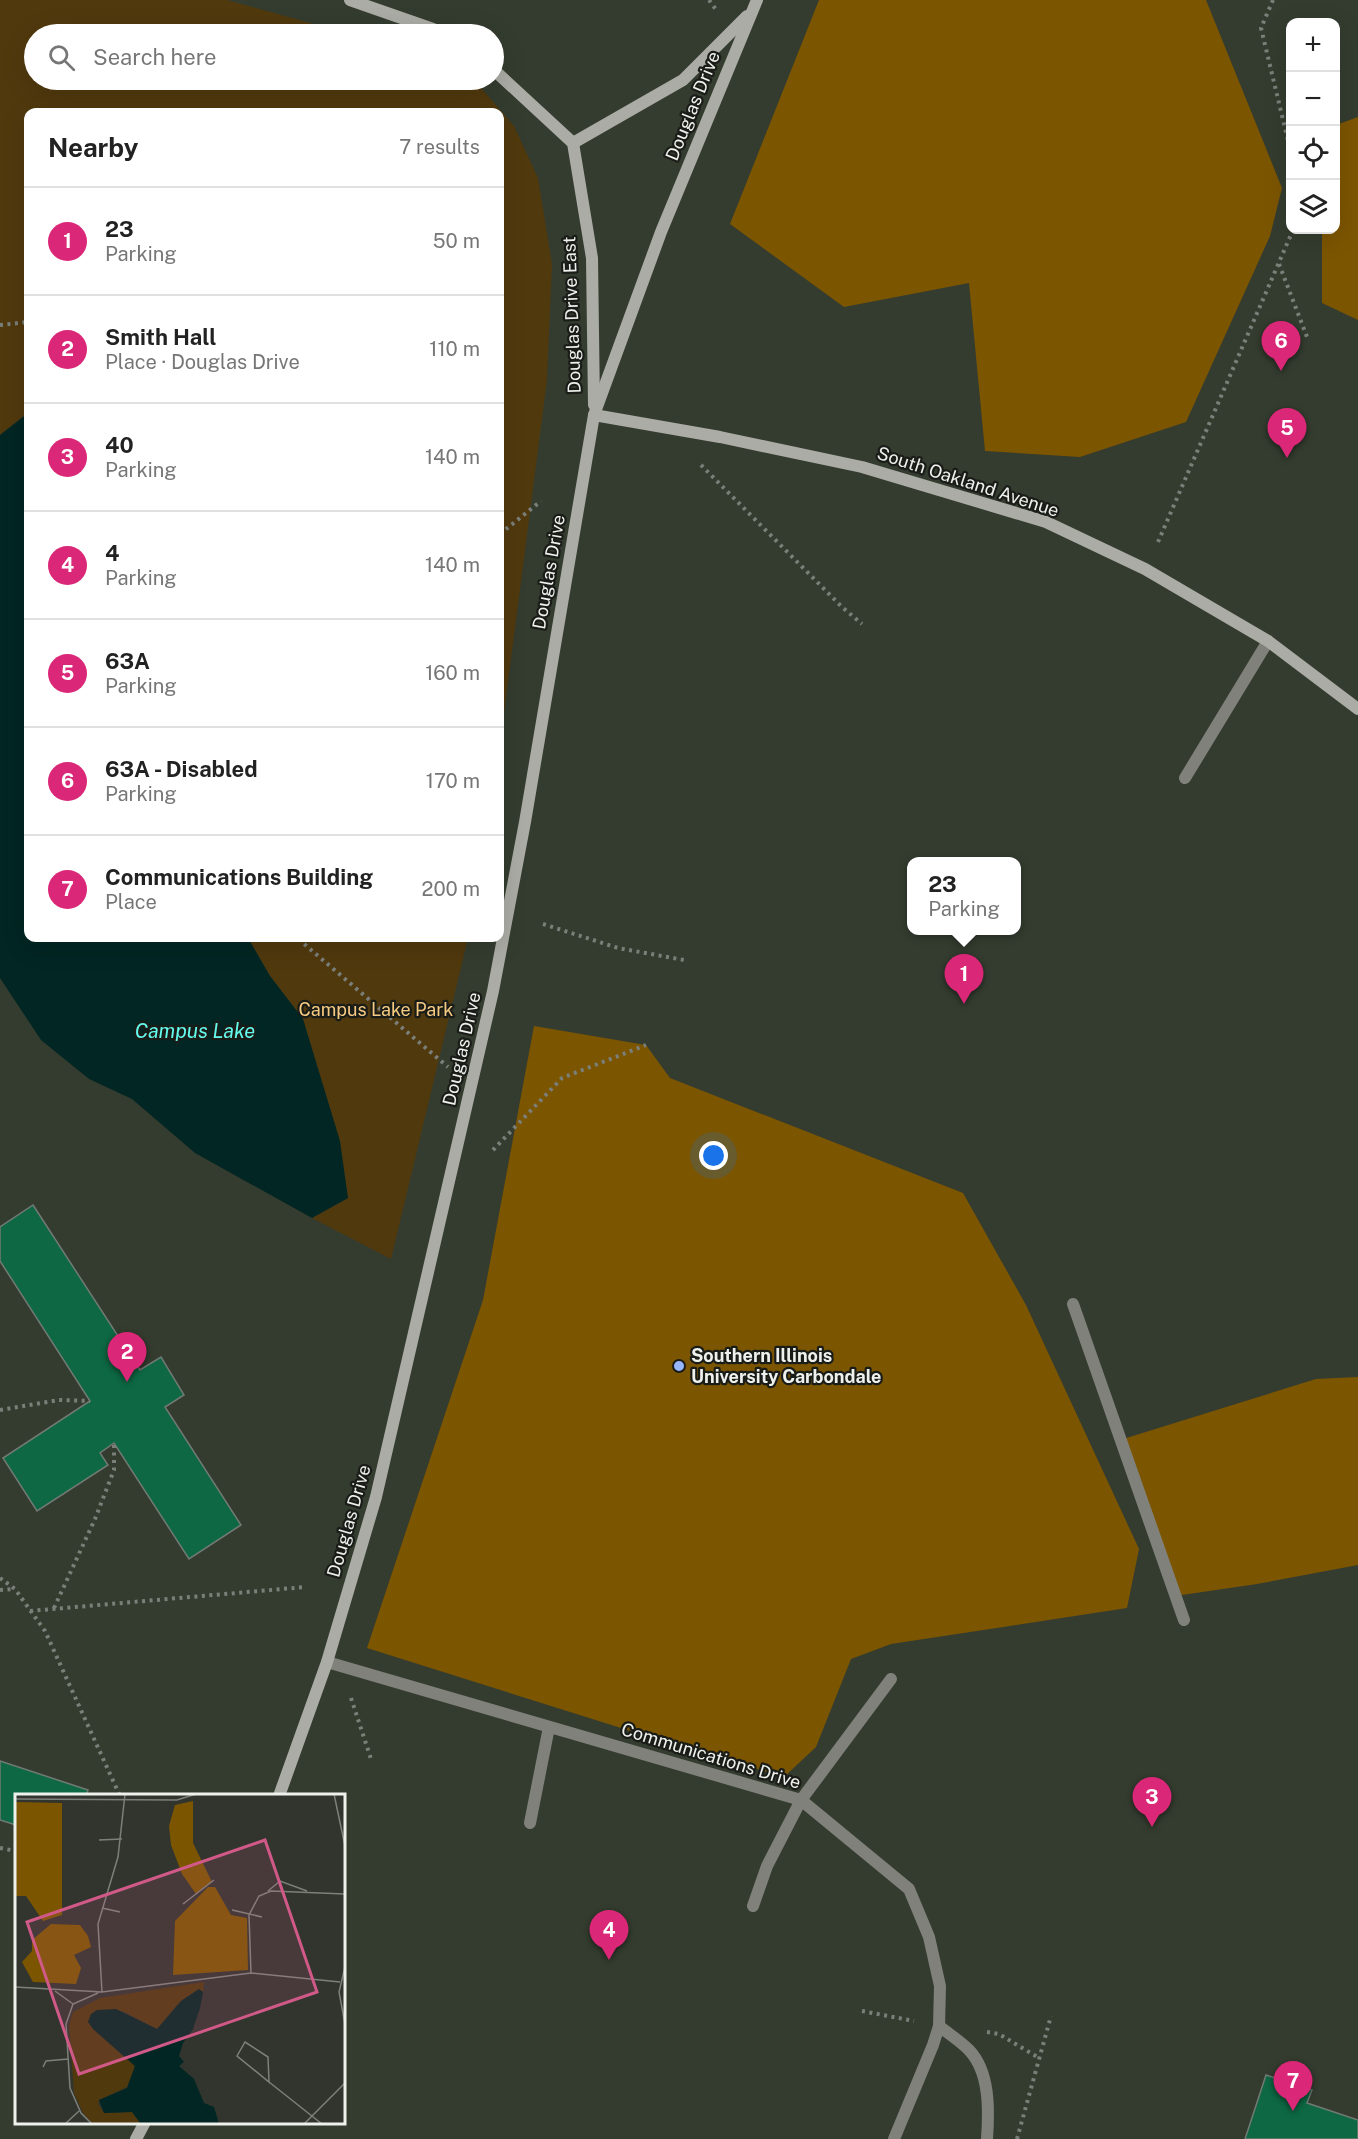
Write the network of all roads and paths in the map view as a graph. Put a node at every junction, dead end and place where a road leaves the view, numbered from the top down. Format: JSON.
{"nodes":[{"id":1,"x":350,"y":0,"type":"edge"},
{"id":2,"x":709,"y":0,"type":"edge"},
{"id":3,"x":1273,"y":0,"type":"edge"},
{"id":4,"x":754,"y":6,"type":"edge"},
{"id":5,"x":717,"y":11,"type":"dead end"},
{"id":6,"x":419,"y":24,"type":"edge"},
{"id":7,"x":504,"y":78,"type":"edge"},
{"id":8,"x":1286,"y":132,"type":"edge"},
{"id":9,"x":573,"y":143,"type":"junction"},
{"id":10,"x":1291,"y":234,"type":"edge"},
{"id":11,"x":1278,"y":264,"type":"junction"},
{"id":12,"x":24,"y":322,"type":"edge"},
{"id":13,"x":0,"y":325,"type":"edge"},
{"id":14,"x":1306,"y":337,"type":"dead end"},
{"id":15,"x":594,"y":415,"type":"junction"},
{"id":16,"x":701,"y":465,"type":"dead end"},
{"id":17,"x":541,"y":501,"type":"dead end"},
{"id":18,"x":504,"y":531,"type":"edge"},
{"id":19,"x":1158,"y":542,"type":"dead end"},
{"id":20,"x":862,"y":624,"type":"dead end"},
{"id":21,"x":1268,"y":640,"type":"junction"},
{"id":22,"x":1358,"y":709,"type":"edge"},
{"id":23,"x":1185,"y":778,"type":"dead end"},
{"id":24,"x":543,"y":924,"type":"dead end"},
{"id":25,"x":504,"y":933,"type":"edge"},
{"id":26,"x":302,"y":942,"type":"edge"},
{"id":27,"x":502,"y":942,"type":"edge"},
{"id":28,"x":684,"y":960,"type":"dead end"},
{"id":29,"x":646,"y":1045,"type":"dead end"},
{"id":30,"x":448,"y":1067,"type":"dead end"},
{"id":31,"x":493,"y":1150,"type":"dead end"},
{"id":32,"x":1073,"y":1304,"type":"dead end"},
{"id":33,"x":90,"y":1401,"type":"dead end"},
{"id":34,"x":0,"y":1410,"type":"edge"},
{"id":35,"x":114,"y":1443,"type":"dead end"},
{"id":36,"x":0,"y":1578,"type":"edge"},
{"id":37,"x":305,"y":1587,"type":"dead end"},
{"id":38,"x":15,"y":1589,"type":"junction"},
{"id":39,"x":0,"y":1590,"type":"edge"},
{"id":40,"x":54,"y":1609,"type":"junction"},
{"id":41,"x":30,"y":1611,"type":"junction"},
{"id":42,"x":1184,"y":1620,"type":"dead end"},
{"id":43,"x":327,"y":1662,"type":"junction"},
{"id":44,"x":891,"y":1679,"type":"dead end"},
{"id":45,"x":351,"y":1698,"type":"dead end"},
{"id":46,"x":549,"y":1727,"type":"junction"},
{"id":47,"x":372,"y":1762,"type":"dead end"},
{"id":48,"x":119,"y":1794,"type":"edge"},
{"id":49,"x":280,"y":1794,"type":"edge"},
{"id":50,"x":801,"y":1800,"type":"junction"},
{"id":51,"x":530,"y":1823,"type":"dead end"},
{"id":52,"x":0,"y":1848,"type":"edge"},
{"id":53,"x":15,"y":1851,"type":"edge"},
{"id":54,"x":753,"y":1906,"type":"dead end"},
{"id":55,"x":1051,"y":2016,"type":"dead end"},
{"id":56,"x":939,"y":2026,"type":"junction"},
{"id":57,"x":144,"y":2124,"type":"edge"},
{"id":58,"x":136,"y":2139,"type":"edge"},
{"id":59,"x":894,"y":2139,"type":"edge"},
{"id":60,"x":987,"y":2139,"type":"edge"},
{"id":61,"x":1017,"y":2139,"type":"edge"}],
"edges":[{"from":1,"to":6,"type":"street"},
{"from":2,"to":5,"type":"path"},
{"from":3,"to":8,"type":"path"},
{"from":4,"to":9,"type":"street"},
{"from":4,"to":15,"type":"street","name":"Douglas Drive"},
{"from":7,"to":9,"type":"street"},
{"from":9,"to":15,"type":"street","name":"Douglas Drive East"},
{"from":10,"to":11,"type":"path"},
{"from":11,"to":14,"type":"path"},
{"from":11,"to":19,"type":"path"},
{"from":12,"to":13,"type":"path"},
{"from":15,"to":21,"type":"street","name":"South Oakland Avenue"},
{"from":15,"to":25,"type":"street","name":"Douglas Drive"},
{"from":16,"to":20,"type":"path"},
{"from":17,"to":18,"type":"path"},
{"from":21,"to":22,"type":"street","name":"South Oakland Avenue"},
{"from":21,"to":23,"type":"street"},
{"from":24,"to":28,"type":"path"},
{"from":26,"to":30,"type":"path"},
{"from":27,"to":43,"type":"street","name":"Douglas Drive"},
{"from":29,"to":31,"type":"path"},
{"from":32,"to":42,"type":"street"},
{"from":33,"to":34,"type":"path"},
{"from":35,"to":40,"type":"path"},
{"from":36,"to":38,"type":"path"},
{"from":37,"to":40,"type":"path"},
{"from":38,"to":39,"type":"path"},
{"from":38,"to":41,"type":"path"},
{"from":40,"to":41,"type":"path"},
{"from":41,"to":48,"type":"path"},
{"from":43,"to":46,"type":"street","name":"Communications Drive"},
{"from":43,"to":49,"type":"street","name":"Douglas Drive"},
{"from":44,"to":50,"type":"street"},
{"from":45,"to":47,"type":"path"},
{"from":46,"to":50,"type":"street","name":"Communications Drive"},
{"from":46,"to":51,"type":"street"},
{"from":50,"to":54,"type":"street"},
{"from":50,"to":56,"type":"street","name":"Communications Drive"},
{"from":52,"to":53,"type":"path"},
{"from":55,"to":61,"type":"path"},
{"from":56,"to":59,"type":"street","name":"Communications Drive"},
{"from":56,"to":60,"type":"street"},
{"from":57,"to":58,"type":"street"}]}
